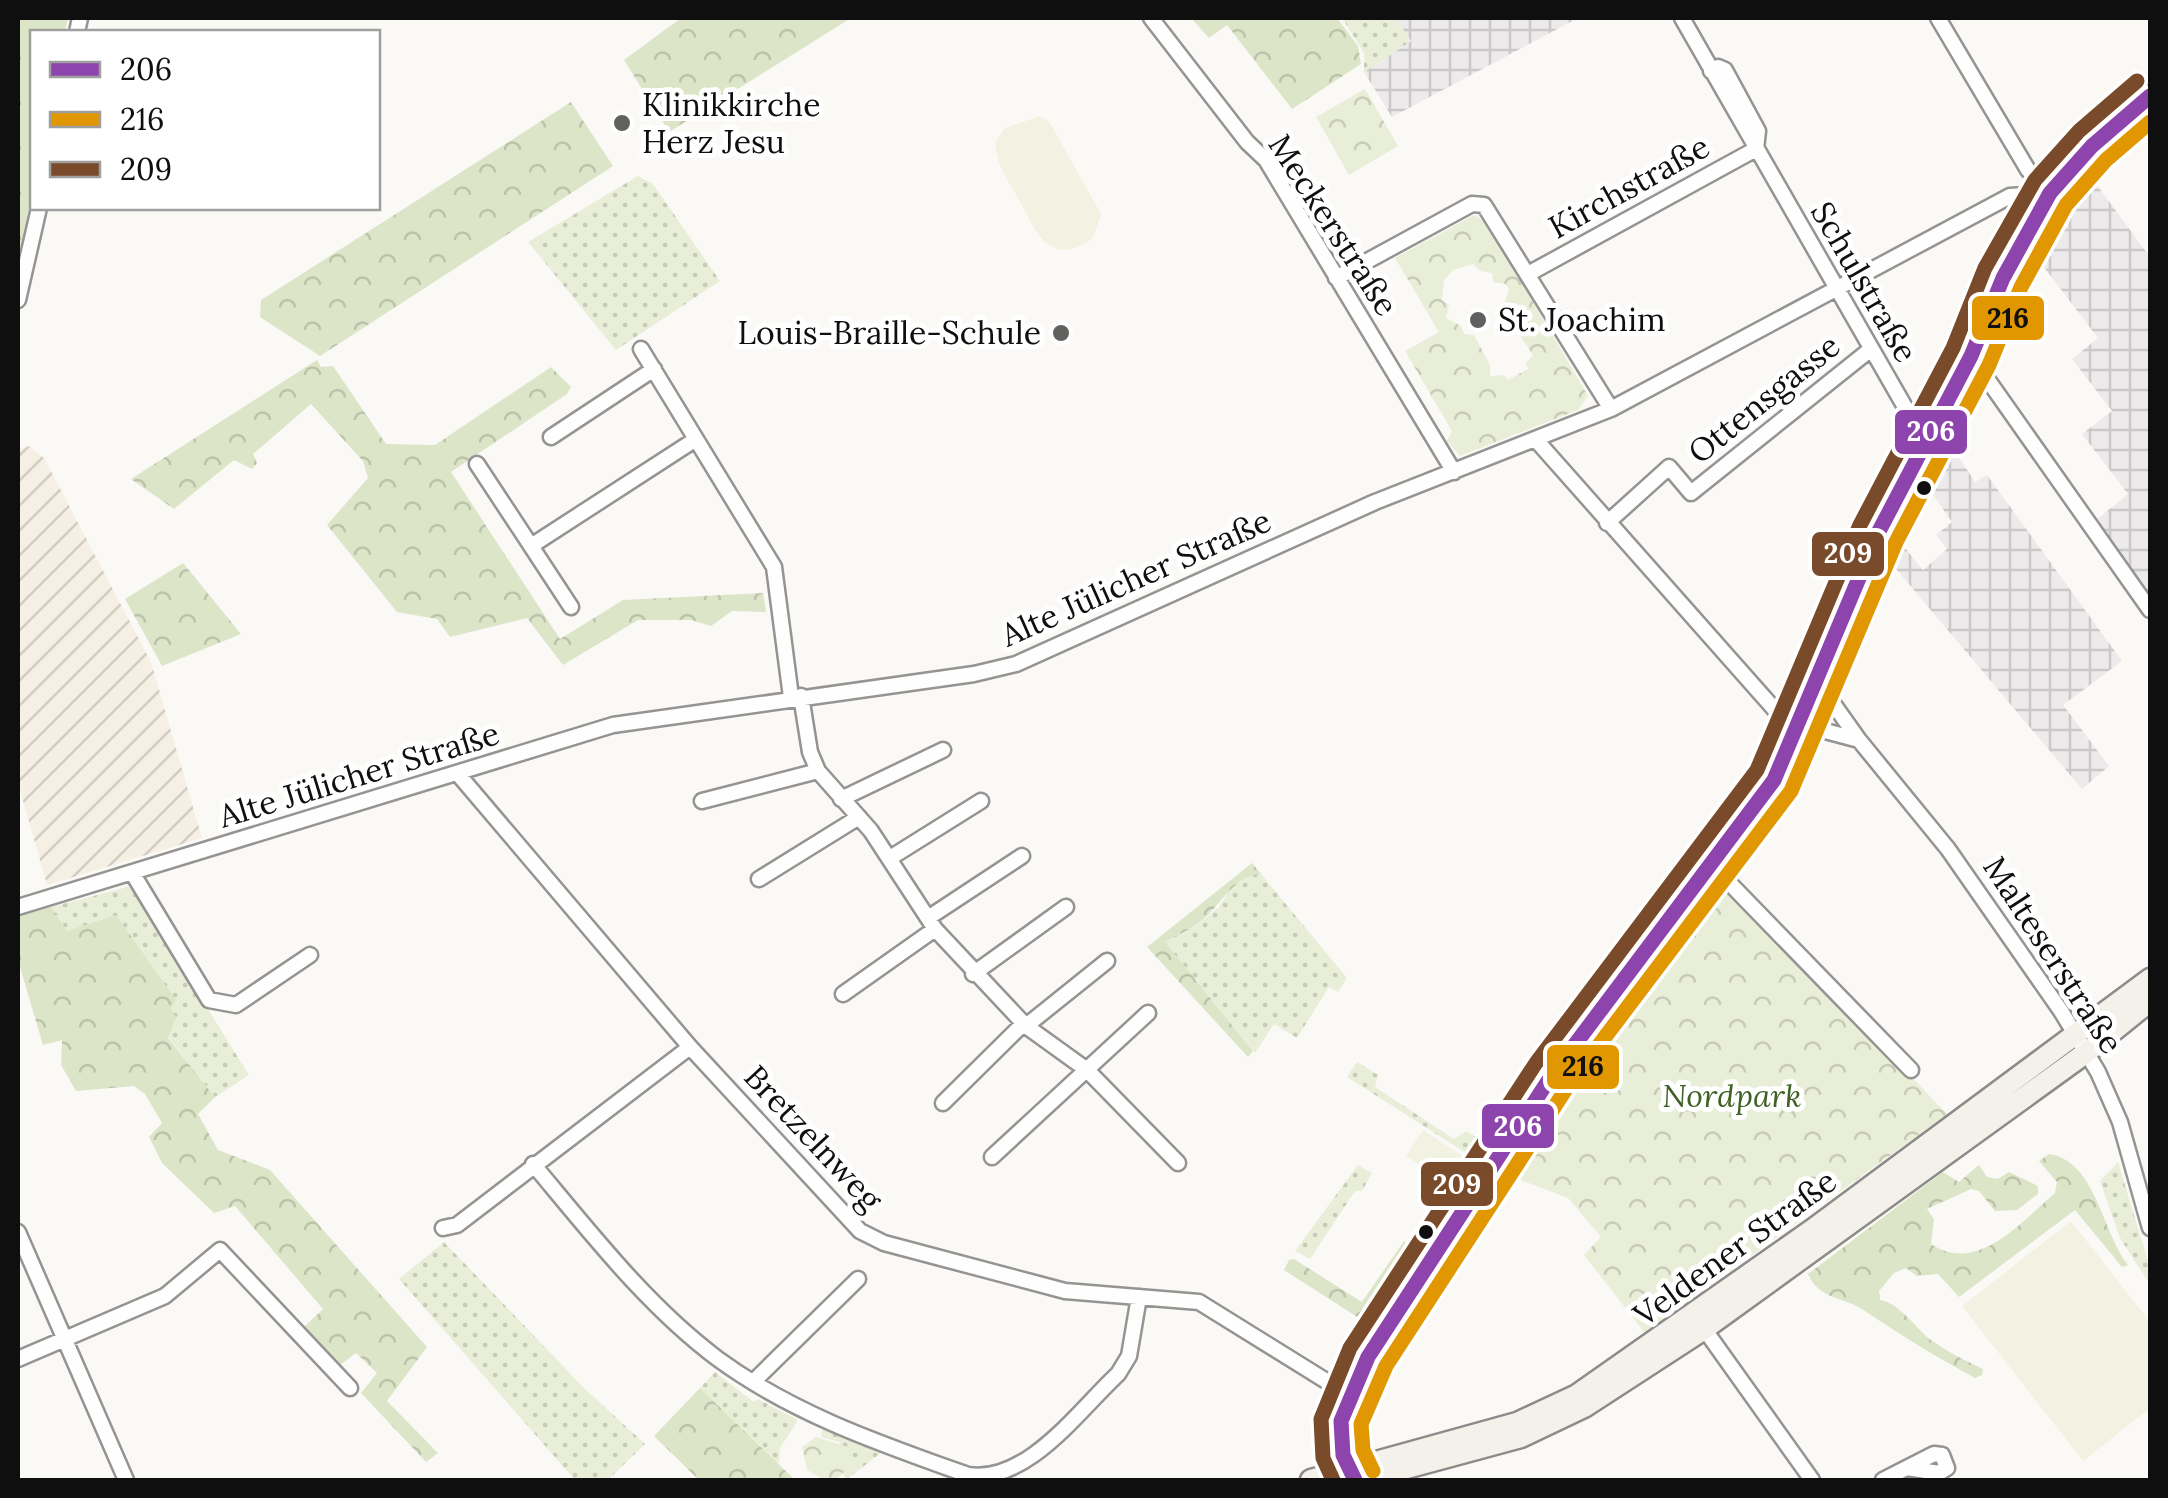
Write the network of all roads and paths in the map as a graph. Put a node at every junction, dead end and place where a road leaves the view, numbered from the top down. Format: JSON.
{"nodes":[{"id":1,"x":1151,"y":18,"type":"edge"},
{"id":2,"x":1682,"y":18,"type":"edge"},
{"id":3,"x":1938,"y":18,"type":"edge"},
{"id":4,"x":2150,"y":96,"type":"edge"},
{"id":5,"x":1756,"y":148,"type":"junction"},
{"id":6,"x":2050,"y":193,"type":"junction"},
{"id":7,"x":38,"y":210,"type":"edge"},
{"id":8,"x":1528,"y":274,"type":"junction"},
{"id":9,"x":1336,"y":278,"type":"junction"},
{"id":10,"x":1836,"y":290,"type":"junction"},
{"id":11,"x":18,"y":300,"type":"edge"},
{"id":12,"x":640,"y":349,"type":"dead end"},
{"id":13,"x":1871,"y":349,"type":"junction"},
{"id":14,"x":1971,"y":356,"type":"junction"},
{"id":15,"x":654,"y":368,"type":"junction"},
{"id":16,"x":1611,"y":409,"type":"junction"},
{"id":17,"x":551,"y":437,"type":"dead end"},
{"id":18,"x":693,"y":441,"type":"junction"},
{"id":19,"x":1537,"y":441,"type":"junction"},
{"id":20,"x":1925,"y":442,"type":"junction"},
{"id":21,"x":477,"y":464,"type":"dead end"},
{"id":22,"x":1454,"y":472,"type":"junction"},
{"id":23,"x":1607,"y":523,"type":"junction"},
{"id":24,"x":531,"y":546,"type":"junction"},
{"id":25,"x":571,"y":606,"type":"dead end"},
{"id":26,"x":2150,"y":610,"type":"edge"},
{"id":27,"x":1815,"y":678,"type":"junction"},
{"id":28,"x":796,"y":697,"type":"junction"},
{"id":29,"x":1798,"y":726,"type":"junction"},
{"id":30,"x":1859,"y":740,"type":"junction"},
{"id":31,"x":943,"y":750,"type":"dead end"},
{"id":32,"x":818,"y":771,"type":"junction"},
{"id":33,"x":458,"y":774,"type":"junction"},
{"id":34,"x":841,"y":799,"type":"junction"},
{"id":35,"x":702,"y":801,"type":"dead end"},
{"id":36,"x":981,"y":801,"type":"dead end"},
{"id":37,"x":858,"y":818,"type":"junction"},
{"id":38,"x":1022,"y":856,"type":"dead end"},
{"id":39,"x":890,"y":858,"type":"junction"},
{"id":40,"x":1710,"y":864,"type":"junction"},
{"id":41,"x":133,"y":874,"type":"junction"},
{"id":42,"x":760,"y":878,"type":"dead end"},
{"id":43,"x":18,"y":907,"type":"edge"},
{"id":44,"x":1066,"y":907,"type":"dead end"},
{"id":45,"x":932,"y":924,"type":"junction"},
{"id":46,"x":310,"y":955,"type":"dead end"},
{"id":47,"x":1107,"y":960,"type":"dead end"},
{"id":48,"x":974,"y":974,"type":"junction"},
{"id":49,"x":2150,"y":979,"type":"edge"},
{"id":50,"x":843,"y":994,"type":"dead end"},
{"id":51,"x":2150,"y":1001,"type":"edge"},
{"id":52,"x":1148,"y":1013,"type":"dead end"},
{"id":53,"x":1025,"y":1025,"type":"junction"},
{"id":54,"x":2082,"y":1044,"type":"junction"},
{"id":55,"x":690,"y":1047,"type":"junction"},
{"id":56,"x":1087,"y":1070,"type":"junction"},
{"id":57,"x":1911,"y":1070,"type":"dead end"},
{"id":58,"x":942,"y":1103,"type":"dead end"},
{"id":59,"x":992,"y":1157,"type":"dead end"},
{"id":60,"x":1178,"y":1163,"type":"dead end"},
{"id":61,"x":534,"y":1164,"type":"junction"},
{"id":62,"x":443,"y":1228,"type":"dead end"},
{"id":63,"x":2150,"y":1228,"type":"edge"},
{"id":64,"x":18,"y":1232,"type":"edge"},
{"id":65,"x":858,"y":1279,"type":"dead end"},
{"id":66,"x":1139,"y":1297,"type":"junction"},
{"id":67,"x":1699,"y":1322,"type":"junction"},
{"id":68,"x":64,"y":1340,"type":"junction"},
{"id":69,"x":18,"y":1359,"type":"edge"},
{"id":70,"x":752,"y":1382,"type":"junction"},
{"id":71,"x":350,"y":1388,"type":"dead end"},
{"id":72,"x":1352,"y":1397,"type":"junction"},
{"id":73,"x":1908,"y":1468,"type":"dead end"},
{"id":74,"x":1356,"y":1476,"type":"edge"},
{"id":75,"x":126,"y":1480,"type":"edge"},
{"id":76,"x":1311,"y":1480,"type":"edge"},
{"id":77,"x":1812,"y":1480,"type":"edge"},
{"id":78,"x":1883,"y":1480,"type":"edge"}],
"edges":[{"from":1,"to":9,"type":"street","name":"Meckerstraße"},
{"from":2,"to":5,"type":"street","name":"Schulstraße"},
{"from":3,"to":6,"type":"street"},
{"from":4,"to":6,"type":"street"},
{"from":5,"to":8,"type":"street","name":"Kirchstraße"},
{"from":5,"to":10,"type":"street","name":"Schulstraße"},
{"from":6,"to":10,"type":"street","name":"Alte Jülicher Straße"},
{"from":6,"to":14,"type":"street"},
{"from":7,"to":11,"type":"street"},
{"from":8,"to":9,"type":"street"},
{"from":8,"to":16,"type":"street"},
{"from":9,"to":22,"type":"street","name":"Meckerstraße"},
{"from":10,"to":13,"type":"street","name":"Schulstraße"},
{"from":10,"to":16,"type":"street","name":"Alte Jülicher Straße"},
{"from":12,"to":15,"type":"street"},
{"from":13,"to":20,"type":"street","name":"Schulstraße"},
{"from":13,"to":23,"type":"street","name":"Ottensgasse"},
{"from":14,"to":20,"type":"street"},
{"from":14,"to":26,"type":"street"},
{"from":15,"to":17,"type":"street"},
{"from":15,"to":18,"type":"street"},
{"from":16,"to":19,"type":"street","name":"Alte Jülicher Straße"},
{"from":18,"to":24,"type":"street"},
{"from":18,"to":28,"type":"street"},
{"from":19,"to":22,"type":"street","name":"Alte Jülicher Straße"},
{"from":19,"to":23,"type":"street"},
{"from":20,"to":27,"type":"street"},
{"from":21,"to":24,"type":"street"},
{"from":22,"to":28,"type":"street","name":"Alte Jülicher Straße"},
{"from":23,"to":29,"type":"street"},
{"from":24,"to":25,"type":"street"},
{"from":27,"to":29,"type":"street"},
{"from":27,"to":30,"type":"street","name":"Malteserstraße"},
{"from":28,"to":32,"type":"street"},
{"from":28,"to":33,"type":"street","name":"Alte Jülicher Straße"},
{"from":29,"to":30,"type":"street"},
{"from":29,"to":40,"type":"street"},
{"from":30,"to":54,"type":"street","name":"Malteserstraße"},
{"from":31,"to":34,"type":"street"},
{"from":32,"to":34,"type":"street"},
{"from":32,"to":35,"type":"street"},
{"from":33,"to":41,"type":"street","name":"Alte Jülicher Straße"},
{"from":33,"to":55,"type":"street","name":"Bretzelnweg"},
{"from":34,"to":37,"type":"street"},
{"from":36,"to":39,"type":"street"},
{"from":37,"to":39,"type":"street"},
{"from":37,"to":42,"type":"street"},
{"from":38,"to":45,"type":"street"},
{"from":39,"to":45,"type":"street"},
{"from":40,"to":57,"type":"street"},
{"from":40,"to":72,"type":"street"},
{"from":41,"to":43,"type":"street","name":"Alte Jülicher Straße"},
{"from":41,"to":46,"type":"street"},
{"from":44,"to":48,"type":"street"},
{"from":45,"to":48,"type":"street"},
{"from":45,"to":50,"type":"street"},
{"from":47,"to":53,"type":"street"},
{"from":48,"to":53,"type":"street"},
{"from":49,"to":54,"type":"street","name":"Veldener Straße"},
{"from":51,"to":54,"type":"street","name":"Veldener Straße"},
{"from":52,"to":56,"type":"street"},
{"from":53,"to":56,"type":"street"},
{"from":53,"to":58,"type":"street"},
{"from":54,"to":63,"type":"street","name":"Malteserstraße"},
{"from":54,"to":67,"type":"street","name":"Veldener Straße"},
{"from":55,"to":61,"type":"street"},
{"from":55,"to":66,"type":"street","name":"Bretzelnweg"},
{"from":56,"to":59,"type":"street"},
{"from":56,"to":60,"type":"street"},
{"from":61,"to":62,"type":"street"},
{"from":61,"to":70,"type":"street"},
{"from":64,"to":68,"type":"street"},
{"from":65,"to":70,"type":"street"},
{"from":66,"to":70,"type":"street"},
{"from":66,"to":72,"type":"street","name":"Bretzelnweg"},
{"from":67,"to":74,"type":"street","name":"Veldener Straße"},
{"from":67,"to":77,"type":"street"},
{"from":68,"to":69,"type":"street"},
{"from":68,"to":71,"type":"street"},
{"from":68,"to":75,"type":"street"},
{"from":72,"to":74,"type":"street"},
{"from":73,"to":78,"type":"street"},
{"from":74,"to":76,"type":"street","name":"Veldener Straße"}]}
